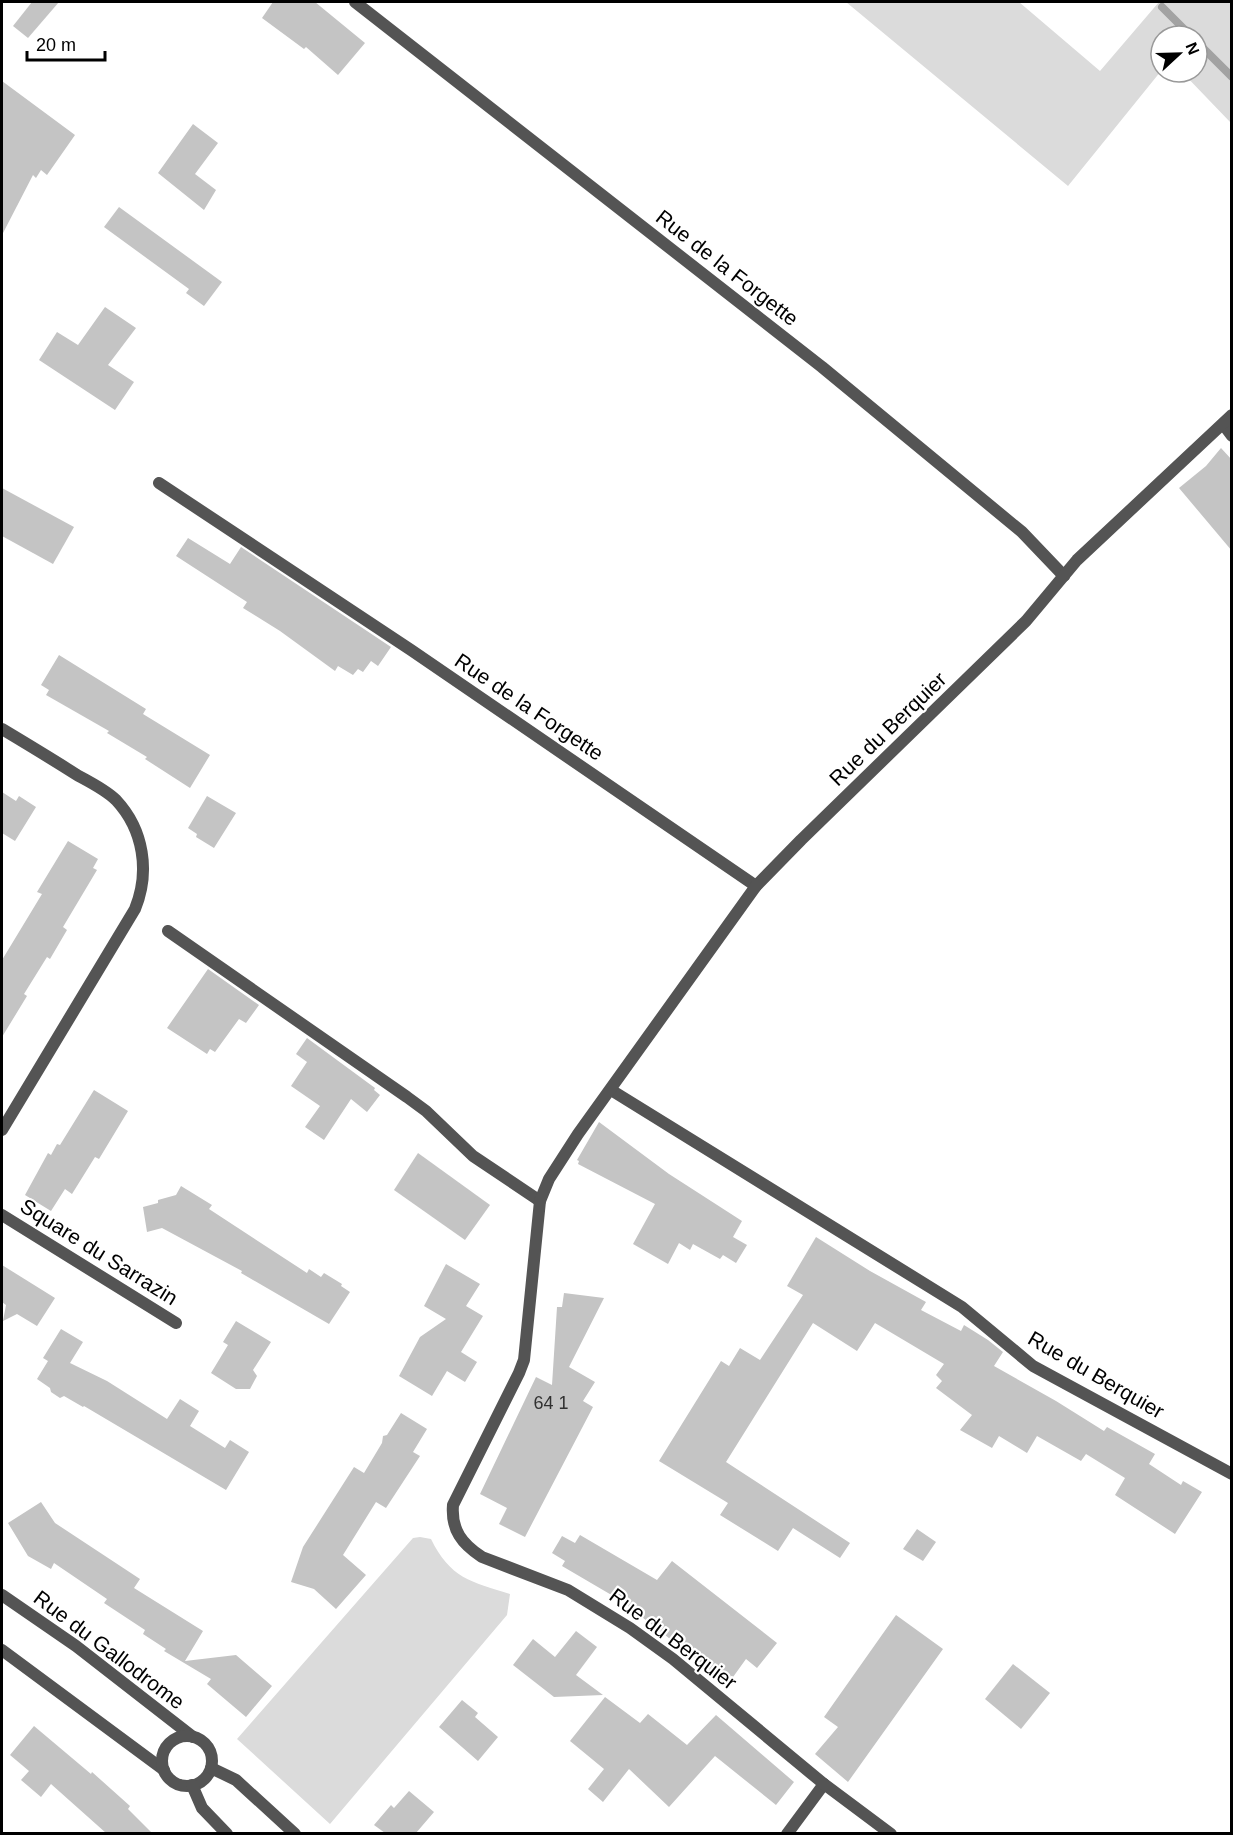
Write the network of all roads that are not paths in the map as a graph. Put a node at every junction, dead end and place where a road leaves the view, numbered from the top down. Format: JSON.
{"nodes":[{"id":1,"x":355,"y":2,"type":"edge"},
{"id":2,"x":1227,"y":420,"type":"edge"},
{"id":3,"x":1232,"y":436,"type":"edge"},
{"id":4,"x":159,"y":483,"type":"dead end"},
{"id":5,"x":1064,"y":576,"type":"junction"},
{"id":6,"x":2,"y":729,"type":"edge"},
{"id":7,"x":756,"y":886,"type":"junction"},
{"id":8,"x":168,"y":931,"type":"dead end"},
{"id":9,"x":611,"y":1090,"type":"junction"},
{"id":10,"x":2,"y":1130,"type":"edge"},
{"id":11,"x":540,"y":1201,"type":"junction"},
{"id":12,"x":2,"y":1215,"type":"edge"},
{"id":13,"x":176,"y":1323,"type":"dead end"},
{"id":14,"x":1232,"y":1474,"type":"edge"},
{"id":15,"x":2,"y":1595,"type":"edge"},
{"id":16,"x":2,"y":1650,"type":"edge"},
{"id":17,"x":193,"y":1737,"type":"junction"},
{"id":18,"x":211,"y":1767,"type":"junction"},
{"id":19,"x":164,"y":1770,"type":"junction"},
{"id":20,"x":824,"y":1784,"type":"junction"},
{"id":21,"x":192,"y":1785,"type":"junction"},
{"id":22,"x":227,"y":1833,"type":"edge"},
{"id":23,"x":295,"y":1833,"type":"edge"},
{"id":24,"x":787,"y":1833,"type":"edge"},
{"id":25,"x":891,"y":1833,"type":"edge"}],
"edges":[{"from":1,"to":5,"type":"street","name":"Rue de la Forgette"},
{"from":2,"to":3,"type":"street","name":"Rue du Berquier"},
{"from":2,"to":5,"type":"street","name":"Rue du Berquier"},
{"from":4,"to":7,"type":"street","name":"Rue de la Forgette"},
{"from":5,"to":7,"type":"street","name":"Rue du Berquier"},
{"from":6,"to":10,"type":"street"},
{"from":7,"to":9,"type":"street","name":"Rue du Berquier"},
{"from":8,"to":11,"type":"street"},
{"from":9,"to":11,"type":"street","name":"Rue du Berquier"},
{"from":9,"to":14,"type":"street","name":"Rue du Berquier"},
{"from":11,"to":20,"type":"street","name":"Rue du Berquier"},
{"from":12,"to":13,"type":"street","name":"Square du Sarrazin"},
{"from":15,"to":17,"type":"street","name":"Rue du Gallodrome"},
{"from":16,"to":19,"type":"street"},
{"from":17,"to":18,"type":"street"},
{"from":17,"to":19,"type":"street"},
{"from":18,"to":21,"type":"street"},
{"from":18,"to":23,"type":"street"},
{"from":19,"to":21,"type":"street"},
{"from":20,"to":24,"type":"street"},
{"from":20,"to":25,"type":"street","name":"Rue du Berquier"},
{"from":21,"to":22,"type":"street"}]}
